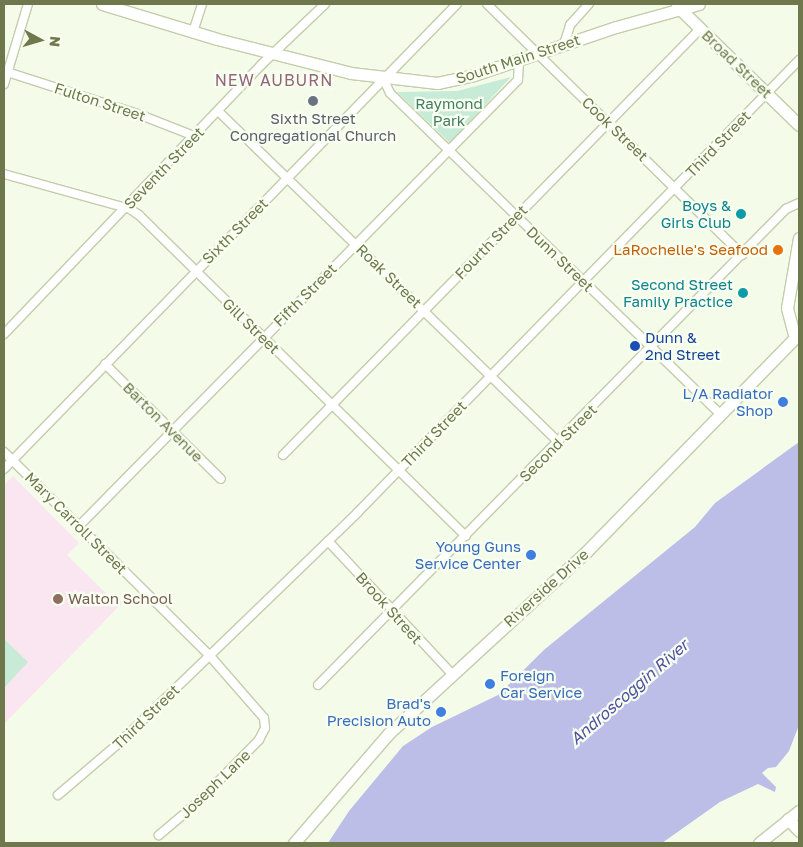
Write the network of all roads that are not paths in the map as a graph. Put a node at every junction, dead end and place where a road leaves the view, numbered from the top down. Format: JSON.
{"nodes":[{"id":1,"x":28,"y":4,"type":"edge"},
{"id":2,"x":107,"y":4,"type":"edge"},
{"id":3,"x":202,"y":4,"type":"edge"},
{"id":4,"x":324,"y":4,"type":"edge"},
{"id":5,"x":457,"y":4,"type":"edge"},
{"id":6,"x":487,"y":4,"type":"edge"},
{"id":7,"x":589,"y":4,"type":"edge"},
{"id":8,"x":699,"y":4,"type":"edge"},
{"id":9,"x":677,"y":6,"type":"edge"},
{"id":10,"x":700,"y":29,"type":"junction"},
{"id":11,"x":193,"y":32,"type":"junction"},
{"id":12,"x":564,"y":44,"type":"junction"},
{"id":13,"x":538,"y":53,"type":"junction"},
{"id":14,"x":274,"y":54,"type":"junction"},
{"id":15,"x":519,"y":60,"type":"junction"},
{"id":16,"x":799,"y":60,"type":"edge"},
{"id":17,"x":6,"y":71,"type":"edge"},
{"id":18,"x":383,"y":78,"type":"junction"},
{"id":19,"x":4,"y":84,"type":"edge"},
{"id":20,"x":767,"y":93,"type":"junction"},
{"id":21,"x":218,"y":111,"type":"junction"},
{"id":22,"x":607,"y":122,"type":"junction"},
{"id":23,"x":799,"y":125,"type":"edge"},
{"id":24,"x":194,"y":136,"type":"junction"},
{"id":25,"x":450,"y":150,"type":"junction"},
{"id":26,"x":4,"y":174,"type":"edge"},
{"id":27,"x":288,"y":177,"type":"junction"},
{"id":28,"x":675,"y":188,"type":"junction"},
{"id":29,"x":799,"y":203,"type":"edge"},
{"id":30,"x":124,"y":210,"type":"junction"},
{"id":31,"x":515,"y":216,"type":"junction"},
{"id":32,"x":799,"y":238,"type":"edge"},
{"id":33,"x":355,"y":244,"type":"junction"},
{"id":34,"x":742,"y":255,"type":"junction"},
{"id":35,"x":196,"y":271,"type":"junction"},
{"id":36,"x":584,"y":282,"type":"junction"},
{"id":37,"x":424,"y":310,"type":"junction"},
{"id":38,"x":4,"y":334,"type":"edge"},
{"id":39,"x":797,"y":336,"type":"edge"},
{"id":40,"x":263,"y":338,"type":"junction"},
{"id":41,"x":650,"y":350,"type":"junction"},
{"id":42,"x":104,"y":364,"type":"junction"},
{"id":43,"x":489,"y":378,"type":"junction"},
{"id":44,"x":332,"y":405,"type":"junction"},
{"id":45,"x":720,"y":414,"type":"junction"},
{"id":46,"x":173,"y":432,"type":"junction"},
{"id":47,"x":558,"y":442,"type":"junction"},
{"id":48,"x":4,"y":452,"type":"edge"},
{"id":49,"x":283,"y":455,"type":"dead end"},
{"id":50,"x":13,"y":459,"type":"junction"},
{"id":51,"x":4,"y":469,"type":"edge"},
{"id":52,"x":398,"y":470,"type":"junction"},
{"id":53,"x":221,"y":479,"type":"dead end"},
{"id":54,"x":80,"y":525,"type":"junction"},
{"id":55,"x":466,"y":536,"type":"junction"},
{"id":56,"x":328,"y":541,"type":"junction"},
{"id":57,"x":391,"y":610,"type":"junction"},
{"id":58,"x":210,"y":656,"type":"junction"},
{"id":59,"x":451,"y":673,"type":"junction"},
{"id":60,"x":318,"y":686,"type":"dead end"},
{"id":61,"x":265,"y":728,"type":"joint"},
{"id":62,"x":58,"y":795,"type":"dead end"},
{"id":63,"x":799,"y":810,"type":"edge"},
{"id":64,"x":788,"y":819,"type":"junction"},
{"id":65,"x":799,"y":831,"type":"edge"},
{"id":66,"x":159,"y":835,"type":"dead end"},
{"id":67,"x":294,"y":843,"type":"edge"},
{"id":68,"x":759,"y":843,"type":"edge"}],
"edges":[{"from":1,"to":17,"type":"street"},
{"from":2,"to":11,"type":"main road","name":"South Main Street"},
{"from":3,"to":11,"type":"street"},
{"from":4,"to":14,"type":"street","name":"Seventh Street"},
{"from":5,"to":18,"type":"street","name":"Sixth Street"},
{"from":6,"to":13,"type":"street","name":"Cook Street"},
{"from":7,"to":12,"type":"street"},
{"from":8,"to":9,"type":"main road","name":"South Main Street"},
{"from":9,"to":10,"type":"main road","name":"Broad Street"},
{"from":9,"to":12,"type":"main road","name":"South Main Street"},
{"from":10,"to":20,"type":"main road","name":"Broad Street"},
{"from":10,"to":22,"type":"street","name":"Fourth Street"},
{"from":11,"to":14,"type":"main road","name":"South Main Street"},
{"from":12,"to":13,"type":"main road","name":"South Main Street"},
{"from":13,"to":15,"type":"main road","name":"South Main Street"},
{"from":13,"to":22,"type":"street","name":"Cook Street"},
{"from":14,"to":18,"type":"main road","name":"South Main Street"},
{"from":14,"to":21,"type":"street","name":"Seventh Street"},
{"from":15,"to":18,"type":"main road","name":"South Main Street"},
{"from":15,"to":25,"type":"street","name":"Fifth Street"},
{"from":16,"to":20,"type":"street","name":"Third Street"},
{"from":17,"to":19,"type":"street"},
{"from":17,"to":24,"type":"street","name":"Fulton Street"},
{"from":18,"to":25,"type":"street","name":"Dunn Street"},
{"from":18,"to":27,"type":"street","name":"Sixth Street"},
{"from":20,"to":23,"type":"main road","name":"Broad Street"},
{"from":20,"to":28,"type":"street","name":"Third Street"},
{"from":21,"to":24,"type":"street","name":"Seventh Street"},
{"from":21,"to":27,"type":"street","name":"Roak Street"},
{"from":22,"to":28,"type":"street","name":"Cook Street"},
{"from":22,"to":31,"type":"street","name":"Fourth Street"},
{"from":24,"to":30,"type":"street","name":"Seventh Street"},
{"from":25,"to":31,"type":"street","name":"Dunn Street"},
{"from":25,"to":33,"type":"street","name":"Fifth Street"},
{"from":26,"to":30,"type":"street","name":"Gill Street"},
{"from":27,"to":33,"type":"street","name":"Roak Street"},
{"from":27,"to":35,"type":"street","name":"Sixth Street"},
{"from":28,"to":34,"type":"street","name":"Cook Street"},
{"from":28,"to":36,"type":"street","name":"Third Street"},
{"from":29,"to":34,"type":"street","name":"Second Street"},
{"from":30,"to":35,"type":"street","name":"Gill Street"},
{"from":30,"to":38,"type":"street","name":"Seventh Street"},
{"from":31,"to":36,"type":"street","name":"Dunn Street"},
{"from":31,"to":37,"type":"street","name":"Fourth Street"},
{"from":32,"to":39,"type":"main road"},
{"from":33,"to":37,"type":"street","name":"Roak Street"},
{"from":33,"to":40,"type":"street","name":"Fifth Street"},
{"from":34,"to":41,"type":"street","name":"Second Street"},
{"from":35,"to":40,"type":"street","name":"Gill Street"},
{"from":35,"to":42,"type":"street","name":"Sixth Street"},
{"from":36,"to":41,"type":"street","name":"Dunn Street"},
{"from":36,"to":43,"type":"street","name":"Third Street"},
{"from":37,"to":43,"type":"street","name":"Roak Street"},
{"from":37,"to":44,"type":"street","name":"Fourth Street"},
{"from":39,"to":45,"type":"main road","name":"Riverside Drive"},
{"from":40,"to":44,"type":"street","name":"Gill Street"},
{"from":40,"to":46,"type":"street","name":"Fifth Street"},
{"from":41,"to":45,"type":"street","name":"Dunn Street"},
{"from":41,"to":47,"type":"street","name":"Second Street"},
{"from":42,"to":46,"type":"street","name":"Barton Avenue"},
{"from":42,"to":50,"type":"street","name":"Sixth Street"},
{"from":43,"to":47,"type":"street","name":"Roak Street"},
{"from":43,"to":52,"type":"street","name":"Third Street"},
{"from":44,"to":49,"type":"street","name":"Fourth Street"},
{"from":44,"to":52,"type":"street","name":"Gill Street"},
{"from":45,"to":59,"type":"main road","name":"Riverside Drive"},
{"from":46,"to":53,"type":"street","name":"Barton Avenue"},
{"from":46,"to":54,"type":"street","name":"Fifth Street"},
{"from":47,"to":55,"type":"street","name":"Second Street"},
{"from":48,"to":50,"type":"street","name":"Mary Carroll Street"},
{"from":50,"to":51,"type":"street","name":"Sixth Street"},
{"from":50,"to":54,"type":"street","name":"Mary Carroll Street"},
{"from":52,"to":55,"type":"street","name":"Gill Street"},
{"from":52,"to":56,"type":"street","name":"Third Street"},
{"from":54,"to":58,"type":"street","name":"Mary Carroll Street"},
{"from":55,"to":57,"type":"street","name":"Second Street"},
{"from":56,"to":57,"type":"street","name":"Brook Street"},
{"from":56,"to":58,"type":"street","name":"Third Street"},
{"from":57,"to":59,"type":"street","name":"Brook Street"},
{"from":57,"to":60,"type":"street","name":"Second Street"},
{"from":58,"to":61,"type":"street","name":"Mary Carroll Street"},
{"from":58,"to":62,"type":"street","name":"Third Street"},
{"from":59,"to":67,"type":"main road","name":"Riverside Drive"},
{"from":61,"to":66,"type":"street","name":"Joseph Lane"},
{"from":63,"to":64,"type":"main road"},
{"from":64,"to":65,"type":"main road"},
{"from":64,"to":68,"type":"main road"}]}
